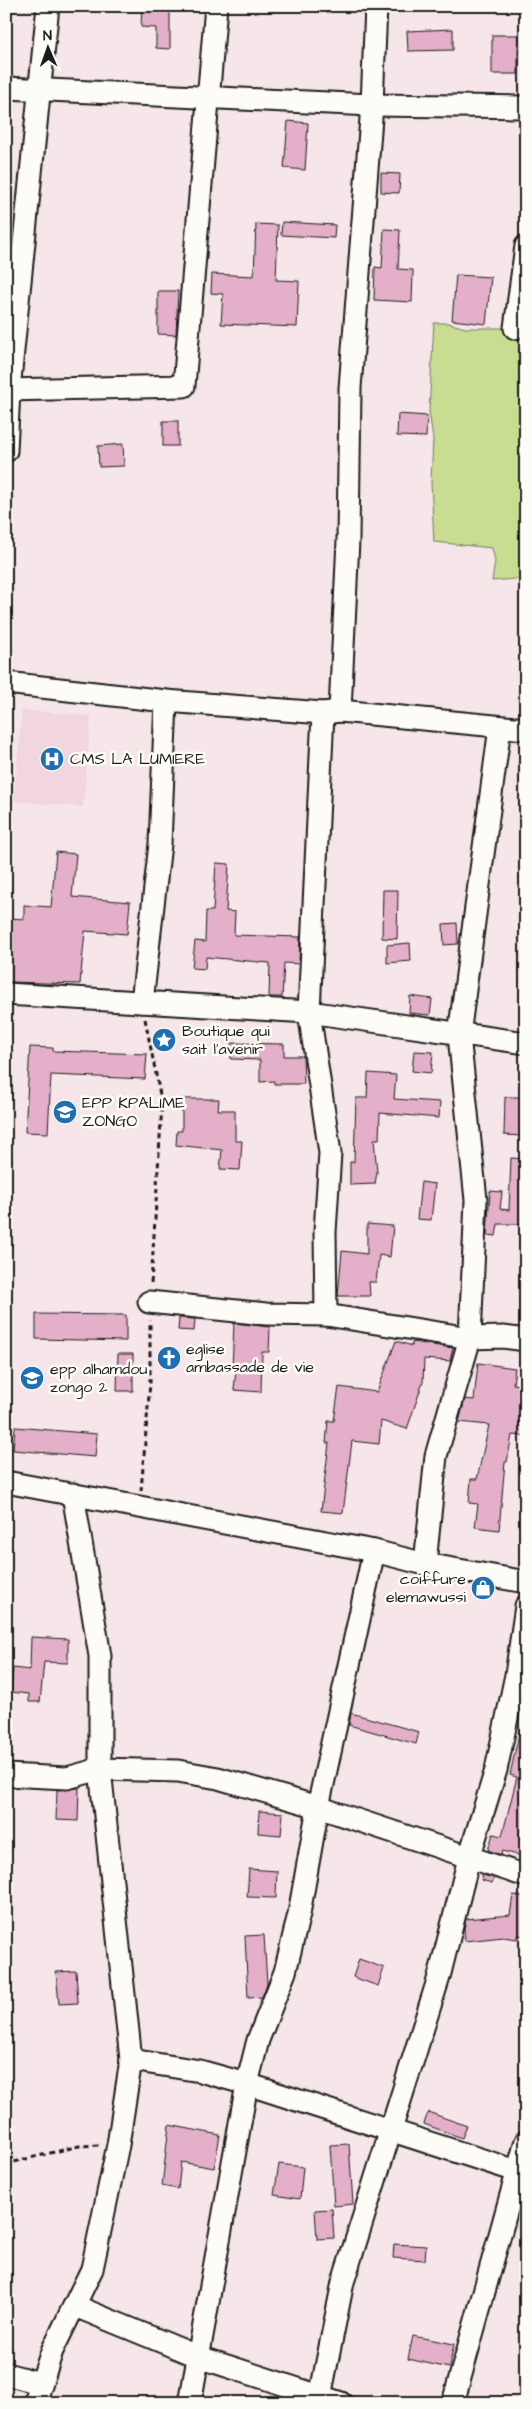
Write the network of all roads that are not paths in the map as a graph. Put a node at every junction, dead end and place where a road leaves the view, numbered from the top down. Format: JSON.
{"nodes":[{"id":1,"x":48,"y":6,"type":"edge"},
{"id":2,"x":216,"y":6,"type":"edge"},
{"id":3,"x":376,"y":6,"type":"edge"},
{"id":4,"x":6,"y":88,"type":"edge"},
{"id":5,"x":40,"y":90,"type":"junction"},
{"id":6,"x":208,"y":97,"type":"junction"},
{"id":7,"x":372,"y":105,"type":"junction"},
{"id":8,"x":526,"y":107,"type":"edge"},
{"id":9,"x":526,"y":246,"type":"edge"},
{"id":10,"x":515,"y":328,"type":"dead end"},
{"id":11,"x":8,"y":390,"type":"edge"},
{"id":12,"x":6,"y":451,"type":"edge"},
{"id":13,"x":6,"y":683,"type":"edge"},
{"id":14,"x":166,"y":701,"type":"junction"},
{"id":15,"x":332,"y":712,"type":"junction"},
{"id":16,"x":500,"y":727,"type":"junction"},
{"id":17,"x":526,"y":729,"type":"edge"},
{"id":18,"x":6,"y":994,"type":"edge"},
{"id":19,"x":142,"y":1002,"type":"junction"},
{"id":20,"x":309,"y":1012,"type":"junction"},
{"id":21,"x":459,"y":1035,"type":"junction"},
{"id":22,"x":526,"y":1043,"type":"edge"},
{"id":23,"x":149,"y":1302,"type":"road end"},
{"id":24,"x":326,"y":1315,"type":"junction"},
{"id":25,"x":503,"y":1337,"type":"junction"},
{"id":26,"x":470,"y":1338,"type":"junction"},
{"id":27,"x":526,"y":1340,"type":"edge"},
{"id":28,"x":526,"y":1354,"type":"edge"},
{"id":29,"x":6,"y":1482,"type":"edge"},
{"id":30,"x":73,"y":1494,"type":"junction"},
{"id":31,"x":374,"y":1551,"type":"junction"},
{"id":32,"x":425,"y":1564,"type":"junction"},
{"id":33,"x":526,"y":1582,"type":"edge"},
{"id":34,"x":526,"y":1606,"type":"edge"},
{"id":35,"x":100,"y":1770,"type":"junction"},
{"id":36,"x":6,"y":1776,"type":"edge"},
{"id":37,"x":318,"y":1807,"type":"junction"},
{"id":38,"x":469,"y":1858,"type":"junction"},
{"id":39,"x":526,"y":1876,"type":"edge"},
{"id":40,"x":131,"y":2060,"type":"junction"},
{"id":41,"x":247,"y":2084,"type":"junction"},
{"id":42,"x":390,"y":2130,"type":"junction"},
{"id":43,"x":526,"y":2141,"type":"edge"},
{"id":44,"x":521,"y":2172,"type":"edge"},
{"id":45,"x":75,"y":2306,"type":"junction"},
{"id":46,"x":199,"y":2357,"type":"junction"},
{"id":47,"x":6,"y":2374,"type":"edge"},
{"id":48,"x":38,"y":2393,"type":"edge"},
{"id":49,"x":320,"y":2398,"type":"junction"},
{"id":50,"x":190,"y":2403,"type":"edge"},
{"id":51,"x":341,"y":2403,"type":"edge"},
{"id":52,"x":453,"y":2403,"type":"edge"}],
"edges":[{"from":1,"to":5,"type":"street"},
{"from":2,"to":6,"type":"street"},
{"from":3,"to":7,"type":"street"},
{"from":4,"to":5,"type":"street"},
{"from":5,"to":6,"type":"street"},
{"from":5,"to":11,"type":"street"},
{"from":6,"to":7,"type":"street"},
{"from":6,"to":11,"type":"street"},
{"from":7,"to":8,"type":"street"},
{"from":7,"to":15,"type":"street"},
{"from":9,"to":10,"type":"street"},
{"from":11,"to":12,"type":"street"},
{"from":13,"to":14,"type":"street"},
{"from":14,"to":15,"type":"street"},
{"from":14,"to":19,"type":"street"},
{"from":15,"to":16,"type":"street"},
{"from":15,"to":20,"type":"street"},
{"from":16,"to":17,"type":"street"},
{"from":16,"to":21,"type":"street"},
{"from":18,"to":19,"type":"street"},
{"from":19,"to":20,"type":"street"},
{"from":20,"to":21,"type":"street"},
{"from":20,"to":24,"type":"street"},
{"from":21,"to":22,"type":"street"},
{"from":21,"to":26,"type":"street"},
{"from":23,"to":24,"type":"street"},
{"from":24,"to":26,"type":"street"},
{"from":25,"to":26,"type":"street"},
{"from":25,"to":27,"type":"street"},
{"from":25,"to":28,"type":"street"},
{"from":26,"to":32,"type":"street"},
{"from":29,"to":30,"type":"street"},
{"from":30,"to":31,"type":"street"},
{"from":30,"to":35,"type":"street"},
{"from":31,"to":32,"type":"street"},
{"from":31,"to":37,"type":"street"},
{"from":32,"to":33,"type":"street"},
{"from":34,"to":38,"type":"street"},
{"from":35,"to":36,"type":"street"},
{"from":35,"to":37,"type":"street"},
{"from":35,"to":40,"type":"street"},
{"from":37,"to":38,"type":"street"},
{"from":37,"to":41,"type":"street"},
{"from":38,"to":39,"type":"street"},
{"from":38,"to":42,"type":"street"},
{"from":40,"to":41,"type":"street"},
{"from":40,"to":45,"type":"street"},
{"from":41,"to":42,"type":"street"},
{"from":41,"to":46,"type":"street"},
{"from":42,"to":44,"type":"street"},
{"from":42,"to":49,"type":"street"},
{"from":43,"to":44,"type":"street"},
{"from":44,"to":52,"type":"street"},
{"from":45,"to":46,"type":"street"},
{"from":45,"to":48,"type":"street"},
{"from":46,"to":49,"type":"street"},
{"from":46,"to":50,"type":"street"},
{"from":47,"to":48,"type":"street"},
{"from":49,"to":51,"type":"street"}]}
